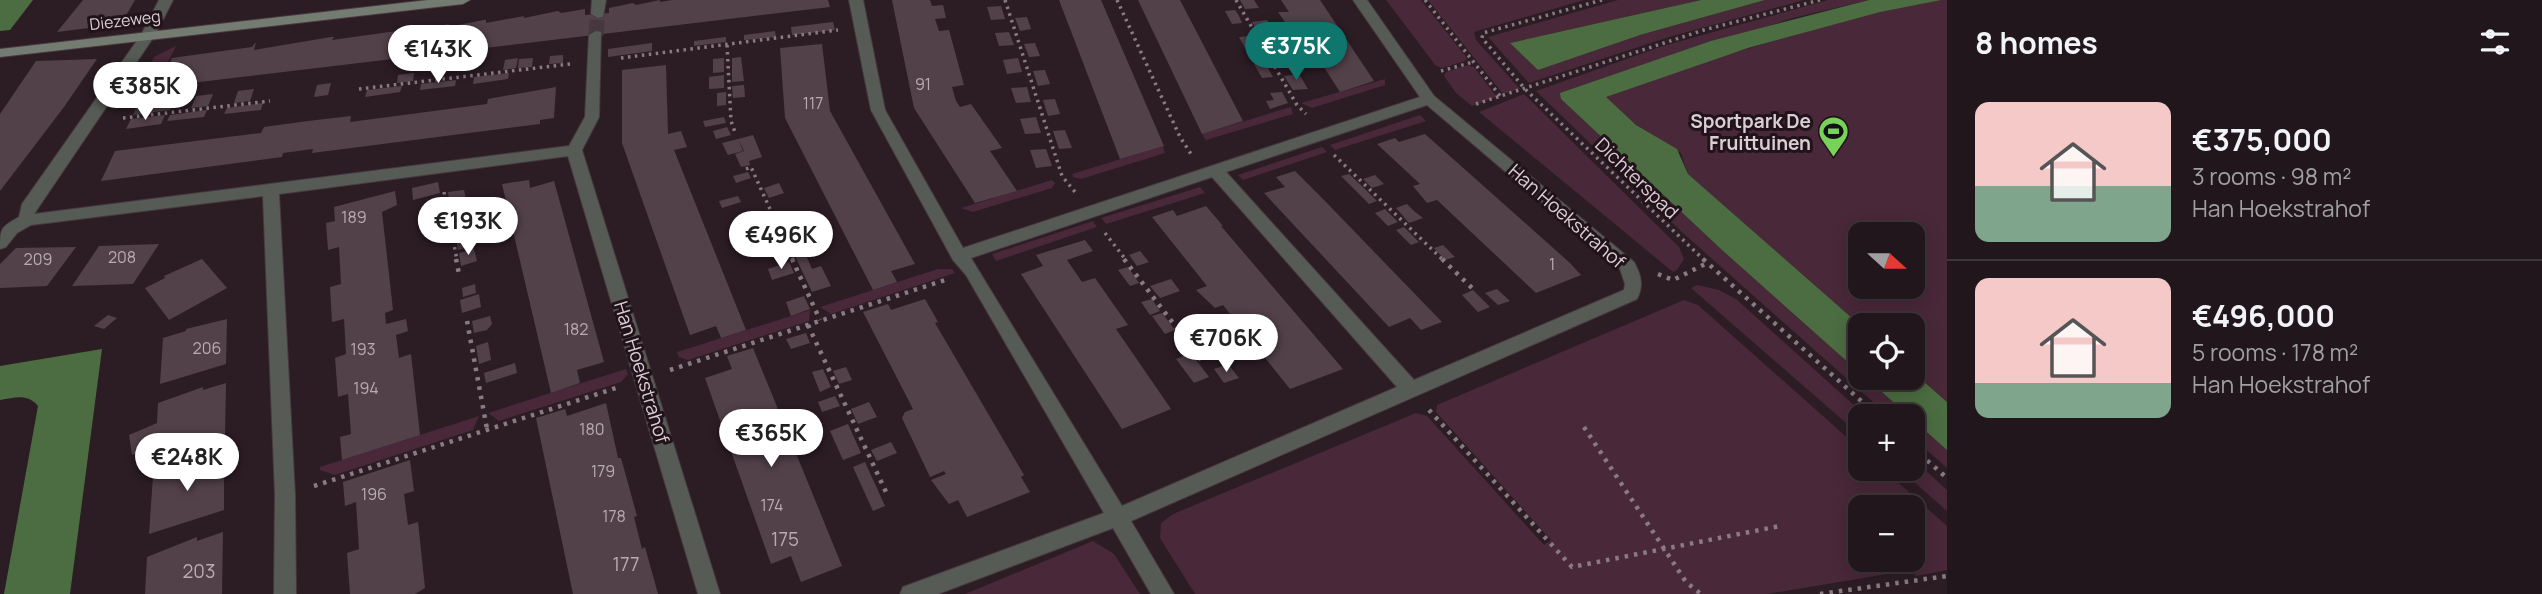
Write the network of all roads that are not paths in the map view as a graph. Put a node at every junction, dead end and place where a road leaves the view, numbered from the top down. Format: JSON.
{"nodes":[{"id":1,"x":166,"y":0,"type":"edge"},
{"id":2,"x":463,"y":0,"type":"edge"},
{"id":3,"x":856,"y":0,"type":"edge"},
{"id":4,"x":1360,"y":0,"type":"edge"},
{"id":5,"x":148,"y":35,"type":"junction"},
{"id":6,"x":596,"y":35,"type":"tunnel mouth"},
{"id":7,"x":0,"y":52,"type":"edge"},
{"id":8,"x":1429,"y":99,"type":"junction"},
{"id":9,"x":574,"y":150,"type":"junction"},
{"id":10,"x":1210,"y":173,"type":"junction"},
{"id":11,"x":271,"y":191,"type":"junction"},
{"id":12,"x":29,"y":219,"type":"junction"},
{"id":13,"x":0,"y":243,"type":"edge"},
{"id":14,"x":959,"y":256,"type":"junction"},
{"id":15,"x":1410,"y":389,"type":"junction"},
{"id":16,"x":1118,"y":517,"type":"junction"},
{"id":17,"x":285,"y":594,"type":"edge"},
{"id":18,"x":709,"y":594,"type":"edge"},
{"id":19,"x":912,"y":594,"type":"edge"},
{"id":20,"x":1163,"y":594,"type":"edge"}],
"edges":[{"from":1,"to":5,"type":"street"},
{"from":2,"to":5,"type":"street","name":"Diezeweg"},
{"from":3,"to":14,"type":"street"},
{"from":4,"to":8,"type":"street","name":"Han Hoekstrahof"},
{"from":5,"to":7,"type":"street","name":"Diezeweg"},
{"from":5,"to":12,"type":"street"},
{"from":6,"to":9,"type":"street"},
{"from":8,"to":10,"type":"street"},
{"from":8,"to":15,"type":"street","name":"Han Hoekstrahof"},
{"from":9,"to":11,"type":"street"},
{"from":9,"to":18,"type":"street","name":"Han Hoekstrahof"},
{"from":10,"to":14,"type":"street"},
{"from":10,"to":15,"type":"street"},
{"from":11,"to":12,"type":"street"},
{"from":11,"to":17,"type":"street"},
{"from":12,"to":13,"type":"street"},
{"from":14,"to":16,"type":"street"},
{"from":15,"to":16,"type":"street","name":"Han Hoekstrahof"},
{"from":16,"to":19,"type":"street","name":"Han Hoekstrahof"},
{"from":16,"to":20,"type":"street"}]}
